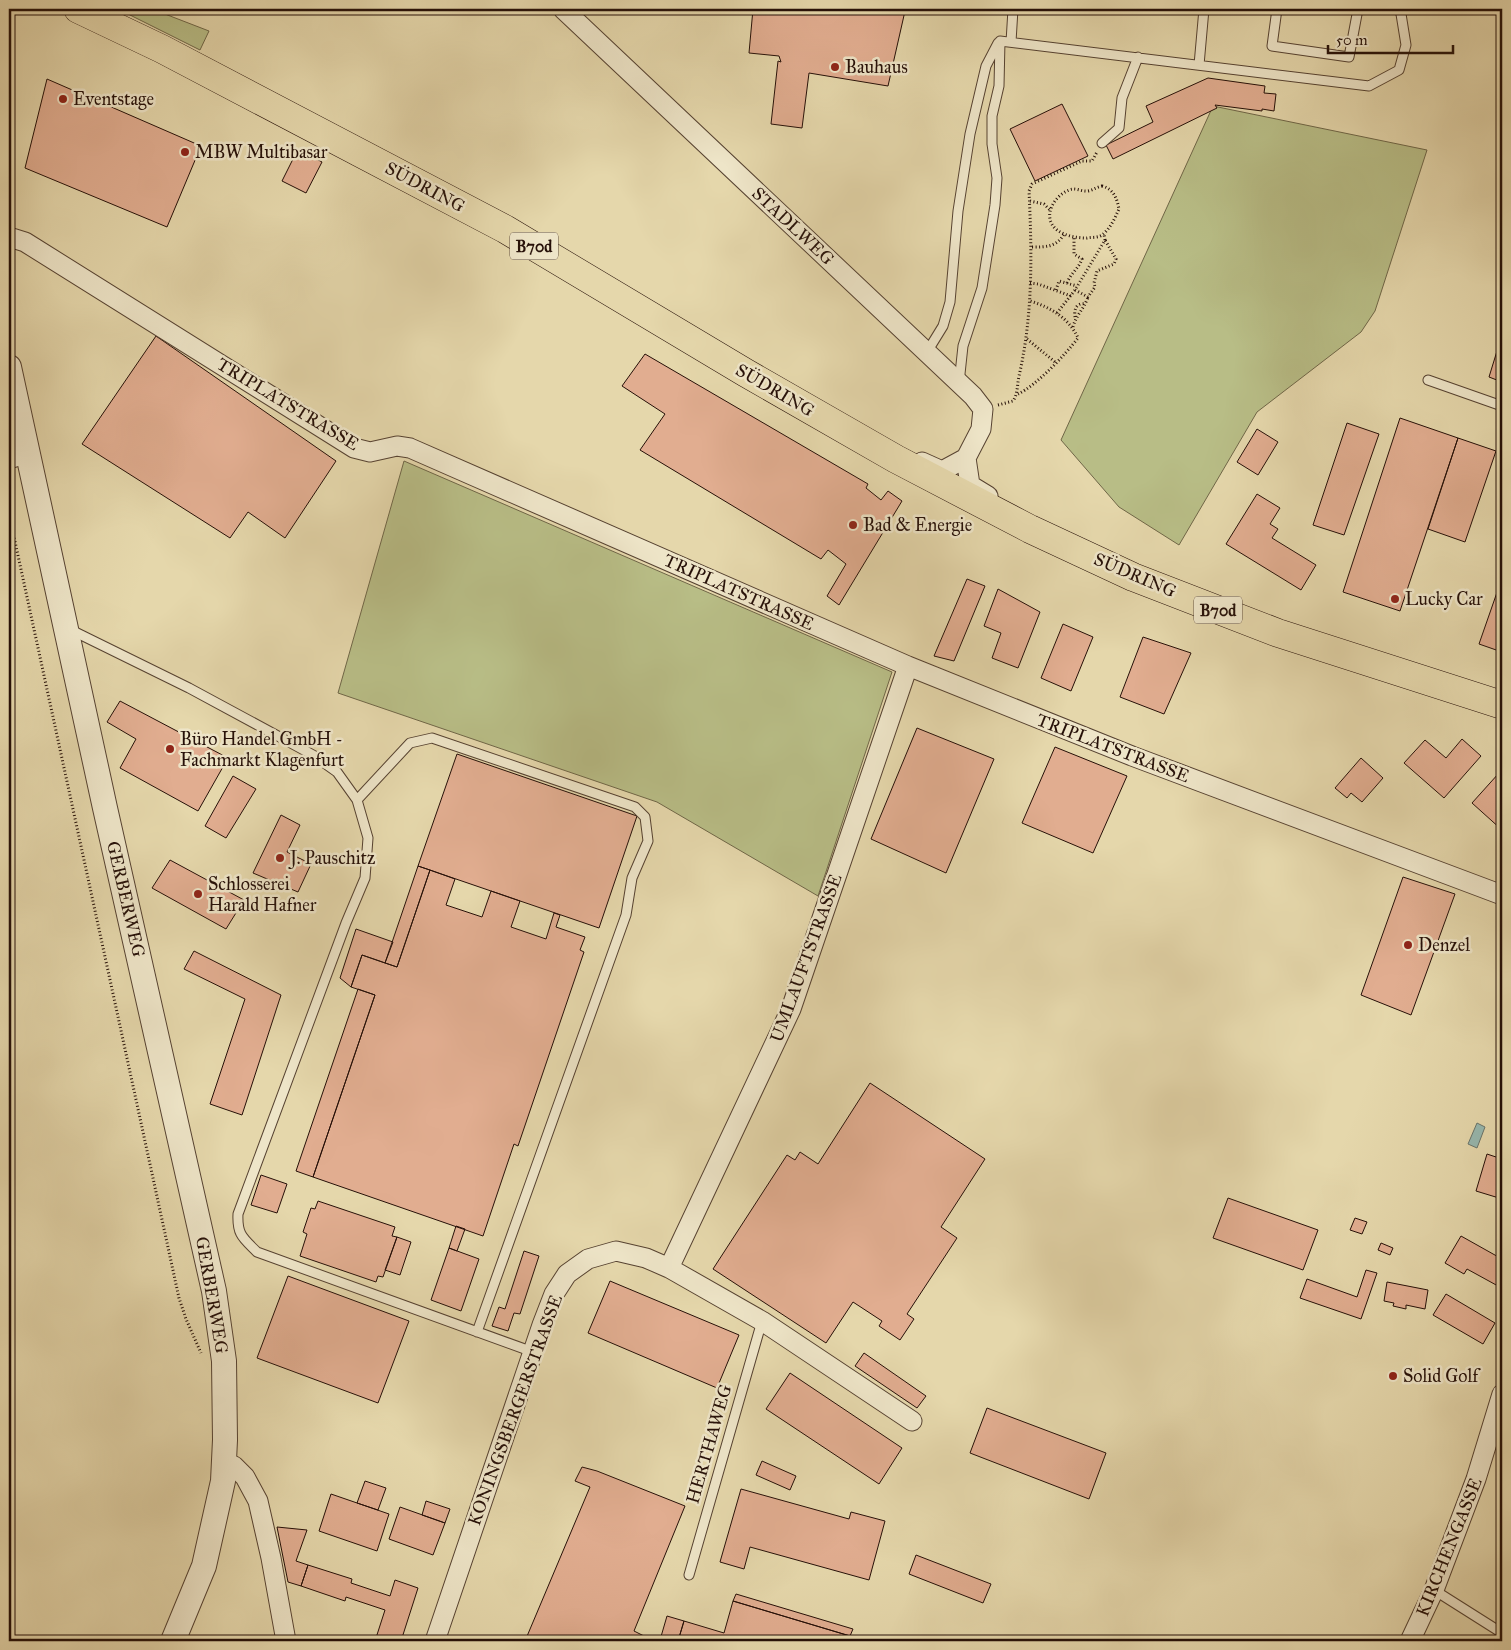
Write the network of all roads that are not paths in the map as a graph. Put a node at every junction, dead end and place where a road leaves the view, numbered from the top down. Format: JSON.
{"nodes":[{"id":1,"x":78,"y":9,"type":"edge"},
{"id":2,"x":563,"y":9,"type":"edge"},
{"id":3,"x":1013,"y":9,"type":"edge"},
{"id":4,"x":1204,"y":9,"type":"edge"},
{"id":5,"x":1277,"y":9,"type":"edge"},
{"id":6,"x":1358,"y":9,"type":"edge"},
{"id":7,"x":1398,"y":9,"type":"edge"},
{"id":8,"x":1000,"y":41,"type":"junction"},
{"id":9,"x":1010,"y":42,"type":"junction"},
{"id":10,"x":1138,"y":57,"type":"junction"},
{"id":11,"x":1199,"y":65,"type":"junction"},
{"id":12,"x":1102,"y":143,"type":"road end"},
{"id":13,"x":9,"y":237,"type":"edge"},
{"id":14,"x":927,"y":352,"type":"junction"},
{"id":15,"x":9,"y":367,"type":"edge"},
{"id":16,"x":1428,"y":380,"type":"dead end"},
{"id":17,"x":959,"y":383,"type":"junction"},
{"id":18,"x":1502,"y":406,"type":"edge"},
{"id":19,"x":18,"y":456,"type":"edge"},
{"id":20,"x":966,"y":458,"type":"junction"},
{"id":21,"x":896,"y":459,"type":"junction"},
{"id":22,"x":1030,"y":529,"type":"junction"},
{"id":23,"x":66,"y":628,"type":"junction"},
{"id":24,"x":908,"y":666,"type":"junction"},
{"id":25,"x":1502,"y":705,"type":"edge"},
{"id":26,"x":357,"y":800,"type":"junction"},
{"id":27,"x":1502,"y":895,"type":"edge"},
{"id":28,"x":669,"y":1268,"type":"junction"},
{"id":29,"x":762,"y":1321,"type":"junction"},
{"id":30,"x":477,"y":1332,"type":"junction"},
{"id":31,"x":533,"y":1352,"type":"junction"},
{"id":32,"x":1502,"y":1394,"type":"edge"},
{"id":33,"x":912,"y":1421,"type":"dead end"},
{"id":34,"x":225,"y":1462,"type":"junction"},
{"id":35,"x":689,"y":1575,"type":"dead end"},
{"id":36,"x":1434,"y":1590,"type":"junction"},
{"id":37,"x":1502,"y":1633,"type":"edge"},
{"id":38,"x":173,"y":1641,"type":"edge"},
{"id":39,"x":286,"y":1641,"type":"edge"},
{"id":40,"x":435,"y":1641,"type":"edge"},
{"id":41,"x":1410,"y":1641,"type":"edge"}],
"edges":[{"from":1,"to":21,"type":"main road","name":"SÜDRING","number":"B70d"},
{"from":2,"to":14,"type":"street","name":"STADLWEG"},
{"from":3,"to":9,"type":"lane"},
{"from":4,"to":11,"type":"lane"},
{"from":5,"to":6,"type":"lane"},
{"from":7,"to":11,"type":"lane"},
{"from":8,"to":9,"type":"lane"},
{"from":8,"to":14,"type":"lane"},
{"from":8,"to":17,"type":"lane"},
{"from":9,"to":10,"type":"lane"},
{"from":10,"to":11,"type":"lane"},
{"from":10,"to":12,"type":"lane"},
{"from":13,"to":24,"type":"street","name":"TRIPLATSTRASSE"},
{"from":14,"to":17,"type":"street","name":"STADLWEG"},
{"from":15,"to":19,"type":"street","name":"GERBERWEG"},
{"from":16,"to":18,"type":"lane"},
{"from":17,"to":20,"type":"street","name":"STADLWEG"},
{"from":19,"to":23,"type":"street","name":"GERBERWEG"},
{"from":20,"to":21,"type":"street"},
{"from":20,"to":22,"type":"street"},
{"from":21,"to":22,"type":"main road","name":"SÜDRING","number":"B70d"},
{"from":22,"to":25,"type":"main road","name":"SÜDRING","number":"B70d"},
{"from":23,"to":26,"type":"lane"},
{"from":23,"to":34,"type":"street","name":"GERBERWEG"},
{"from":24,"to":27,"type":"street","name":"TRIPLATSTRASSE"},
{"from":24,"to":28,"type":"street","name":"UMLAUFTSTRASSE"},
{"from":26,"to":30,"type":"lane"},
{"from":26,"to":30,"type":"lane"},
{"from":28,"to":29,"type":"street","name":"KONINGSBERGERSTRASSE"},
{"from":28,"to":31,"type":"street","name":"KONINGSBERGERSTRASSE"},
{"from":29,"to":33,"type":"street","name":"KONINGSBERGERSTRASSE"},
{"from":29,"to":35,"type":"lane","name":"HERTHAWEG"},
{"from":30,"to":31,"type":"lane"},
{"from":31,"to":40,"type":"street","name":"KONINGSBERGERSTRASSE"},
{"from":32,"to":36,"type":"street","name":"KIRCHENGASSE"},
{"from":34,"to":38,"type":"street","name":"GERBERWEG"},
{"from":34,"to":39,"type":"street"},
{"from":36,"to":37,"type":"lane"},
{"from":36,"to":41,"type":"street","name":"KIRCHENGASSE"}]}
